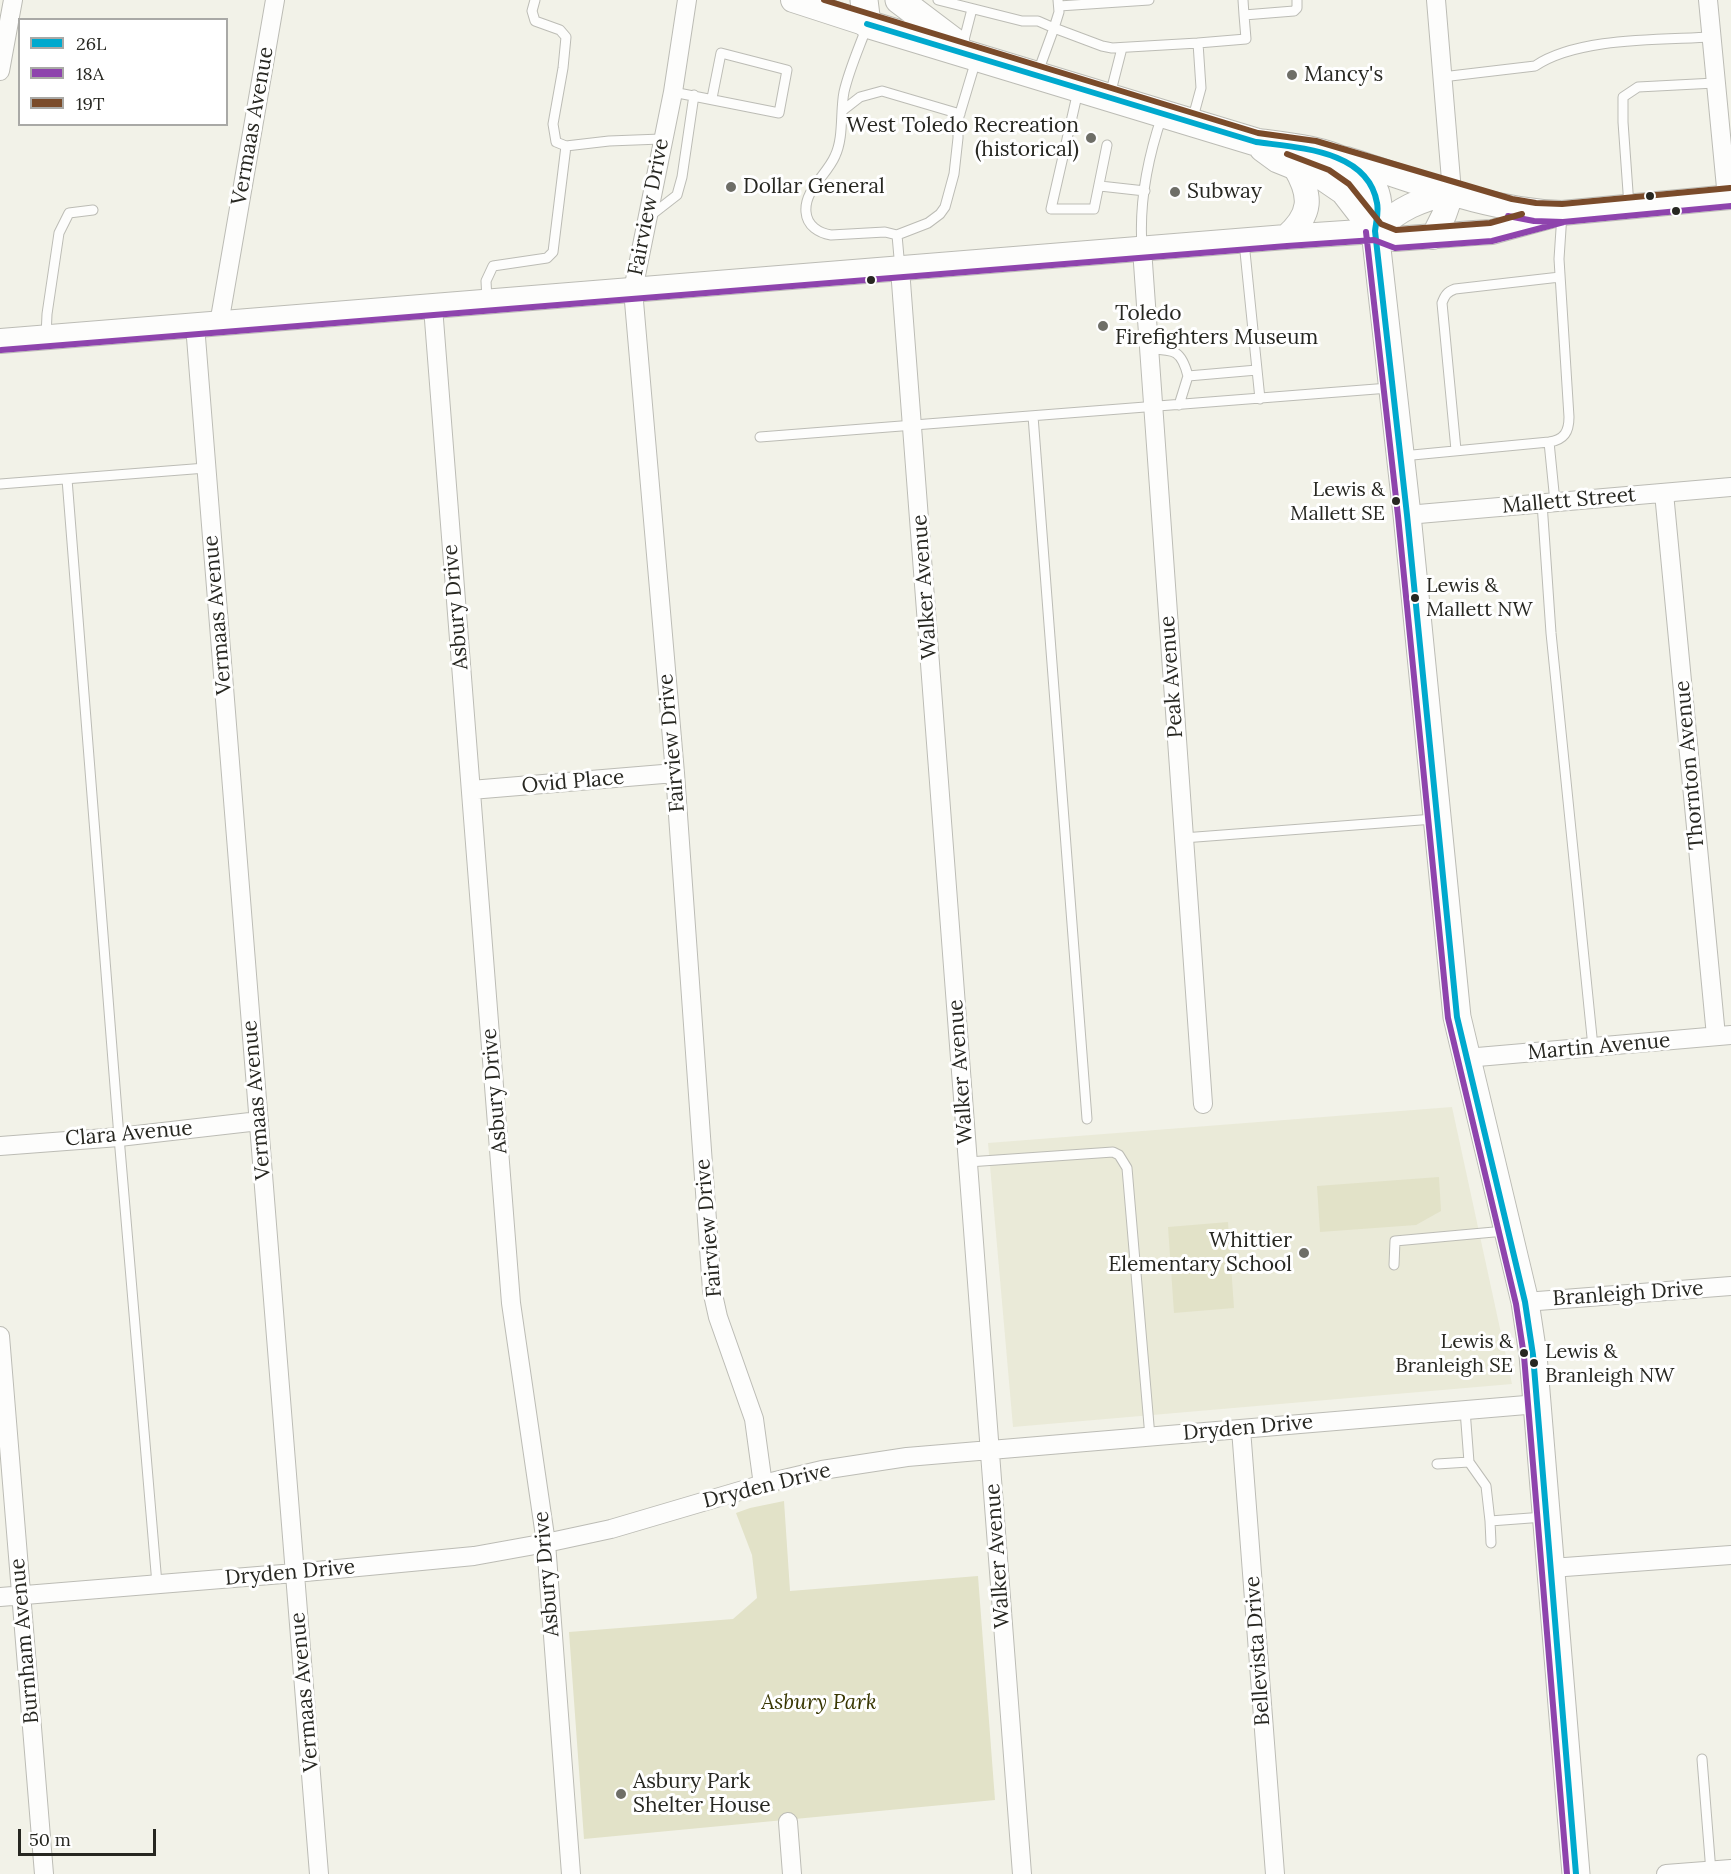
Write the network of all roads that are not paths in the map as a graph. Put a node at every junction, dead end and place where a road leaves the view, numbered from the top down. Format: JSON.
{"nodes":[{"id":1,"x":13,"y":0,"type":"edge"},
{"id":2,"x":275,"y":0,"type":"edge"},
{"id":3,"x":535,"y":0,"type":"edge"},
{"id":4,"x":687,"y":0,"type":"edge"},
{"id":5,"x":793,"y":0,"type":"edge"},
{"id":6,"x":899,"y":0,"type":"edge"},
{"id":7,"x":938,"y":0,"type":"edge"},
{"id":8,"x":1149,"y":0,"type":"edge"},
{"id":9,"x":1243,"y":0,"type":"edge"},
{"id":10,"x":1297,"y":0,"type":"edge"},
{"id":11,"x":1436,"y":0,"type":"edge"},
{"id":12,"x":1708,"y":0,"type":"edge"},
{"id":13,"x":1059,"y":3,"type":"edge"},
{"id":14,"x":972,"y":9,"type":"junction"},
{"id":15,"x":866,"y":12,"type":"edge"},
{"id":16,"x":1244,"y":15,"type":"junction"},
{"id":17,"x":1054,"y":28,"type":"junction"},
{"id":18,"x":1711,"y":37,"type":"junction"},
{"id":19,"x":1198,"y":43,"type":"junction"},
{"id":20,"x":1122,"y":48,"type":"junction"},
{"id":21,"x":969,"y":53,"type":"junction"},
{"id":22,"x":0,"y":71,"type":"edge"},
{"id":23,"x":1037,"y":76,"type":"junction"},
{"id":24,"x":1442,"y":76,"type":"junction"},
{"id":25,"x":1718,"y":86,"type":"junction"},
{"id":26,"x":1079,"y":89,"type":"junction"},
{"id":27,"x":672,"y":92,"type":"junction"},
{"id":28,"x":694,"y":95,"type":"junction"},
{"id":29,"x":1109,"y":98,"type":"junction"},
{"id":30,"x":712,"y":99,"type":"junction"},
{"id":31,"x":842,"y":111,"type":"junction"},
{"id":32,"x":960,"y":114,"type":"junction"},
{"id":33,"x":1163,"y":114,"type":"junction"},
{"id":34,"x":1191,"y":123,"type":"junction"},
{"id":35,"x":661,"y":139,"type":"junction"},
{"id":36,"x":1256,"y":142,"type":"junction"},
{"id":37,"x":1107,"y":145,"type":"dead end"},
{"id":38,"x":566,"y":146,"type":"junction"},
{"id":39,"x":1341,"y":158,"type":"junction"},
{"id":40,"x":1295,"y":167,"type":"junction"},
{"id":41,"x":1100,"y":186,"type":"junction"},
{"id":42,"x":1145,"y":191,"type":"junction"},
{"id":43,"x":1452,"y":192,"type":"junction"},
{"id":44,"x":1729,"y":198,"type":"edge"},
{"id":45,"x":1629,"y":206,"type":"junction"},
{"id":46,"x":93,"y":210,"type":"dead end"},
{"id":47,"x":1562,"y":213,"type":"junction"},
{"id":48,"x":646,"y":219,"type":"junction"},
{"id":49,"x":1375,"y":231,"type":"junction"},
{"id":50,"x":897,"y":235,"type":"junction"},
{"id":51,"x":1286,"y":237,"type":"junction"},
{"id":52,"x":1433,"y":237,"type":"junction"},
{"id":53,"x":1244,"y":240,"type":"junction"},
{"id":54,"x":1142,"y":249,"type":"junction"},
{"id":55,"x":900,"y":269,"type":"junction"},
{"id":56,"x":1560,"y":277,"type":"junction"},
{"id":57,"x":633,"y":290,"type":"junction"},
{"id":58,"x":488,"y":302,"type":"junction"},
{"id":59,"x":433,"y":307,"type":"junction"},
{"id":60,"x":219,"y":324,"type":"junction"},
{"id":61,"x":195,"y":326,"type":"junction"},
{"id":62,"x":46,"y":337,"type":"junction"},
{"id":63,"x":0,"y":341,"type":"edge"},
{"id":64,"x":1148,"y":350,"type":"junction"},
{"id":65,"x":1257,"y":370,"type":"junction"},
{"id":66,"x":1188,"y":376,"type":"junction"},
{"id":67,"x":1393,"y":387,"type":"junction"},
{"id":68,"x":1260,"y":399,"type":"junction"},
{"id":69,"x":1179,"y":405,"type":"junction"},
{"id":70,"x":1153,"y":408,"type":"junction"},
{"id":71,"x":1033,"y":416,"type":"junction"},
{"id":72,"x":913,"y":426,"type":"junction"},
{"id":73,"x":760,"y":437,"type":"dead end"},
{"id":74,"x":1548,"y":442,"type":"junction"},
{"id":75,"x":1456,"y":450,"type":"junction"},
{"id":76,"x":1400,"y":456,"type":"junction"},
{"id":77,"x":207,"y":468,"type":"junction"},
{"id":78,"x":67,"y":479,"type":"junction"},
{"id":79,"x":0,"y":484,"type":"edge"},
{"id":80,"x":1731,"y":488,"type":"edge"},
{"id":81,"x":1664,"y":493,"type":"junction"},
{"id":82,"x":1549,"y":503,"type":"junction"},
{"id":83,"x":1407,"y":514,"type":"junction"},
{"id":84,"x":675,"y":773,"type":"junction"},
{"id":85,"x":471,"y":790,"type":"junction"},
{"id":86,"x":1436,"y":819,"type":"junction"},
{"id":87,"x":1184,"y":838,"type":"junction"},
{"id":88,"x":1724,"y":1036,"type":"edge"},
{"id":89,"x":1593,"y":1047,"type":"junction"},
{"id":90,"x":1466,"y":1059,"type":"junction"},
{"id":91,"x":1203,"y":1104,"type":"dead end"},
{"id":92,"x":1087,"y":1119,"type":"dead end"},
{"id":93,"x":259,"y":1121,"type":"junction"},
{"id":94,"x":119,"y":1137,"type":"junction"},
{"id":95,"x":0,"y":1146,"type":"edge"},
{"id":96,"x":968,"y":1162,"type":"junction"},
{"id":97,"x":1507,"y":1231,"type":"junction"},
{"id":98,"x":1394,"y":1265,"type":"dead end"},
{"id":99,"x":1731,"y":1286,"type":"edge"},
{"id":100,"x":1525,"y":1302,"type":"junction"},
{"id":101,"x":0,"y":1336,"type":"edge"},
{"id":102,"x":1538,"y":1404,"type":"junction"},
{"id":103,"x":1465,"y":1410,"type":"junction"},
{"id":104,"x":1241,"y":1429,"type":"junction"},
{"id":105,"x":1150,"y":1437,"type":"junction"},
{"id":106,"x":990,"y":1450,"type":"junction"},
{"id":107,"x":1469,"y":1462,"type":"junction"},
{"id":108,"x":1437,"y":1464,"type":"dead end"},
{"id":109,"x":763,"y":1485,"type":"junction"},
{"id":110,"x":1548,"y":1516,"type":"junction"},
{"id":111,"x":1490,"y":1521,"type":"junction"},
{"id":112,"x":1491,"y":1543,"type":"dead end"},
{"id":113,"x":546,"y":1544,"type":"junction"},
{"id":114,"x":1731,"y":1555,"type":"edge"},
{"id":115,"x":1551,"y":1568,"type":"junction"},
{"id":116,"x":295,"y":1573,"type":"junction"},
{"id":117,"x":157,"y":1584,"type":"junction"},
{"id":118,"x":22,"y":1595,"type":"junction"},
{"id":119,"x":0,"y":1597,"type":"edge"},
{"id":120,"x":1702,"y":1760,"type":"dead end"},
{"id":121,"x":788,"y":1822,"type":"dead end"},
{"id":122,"x":1731,"y":1869,"type":"edge"},
{"id":123,"x":1711,"y":1872,"type":"edge"},
{"id":124,"x":45,"y":1874,"type":"edge"},
{"id":125,"x":319,"y":1874,"type":"edge"},
{"id":126,"x":571,"y":1874,"type":"edge"},
{"id":127,"x":792,"y":1874,"type":"edge"},
{"id":128,"x":1022,"y":1874,"type":"edge"},
{"id":129,"x":1275,"y":1874,"type":"edge"},
{"id":130,"x":1576,"y":1874,"type":"edge"},
{"id":131,"x":1666,"y":1874,"type":"edge"}],
"edges":[{"from":1,"to":22,"type":"street"},
{"from":2,"to":60,"type":"street","name":"Vermaas Avenue"},
{"from":3,"to":38,"type":"lane"},
{"from":4,"to":27,"type":"street","name":"Fairview Drive"},
{"from":5,"to":15,"type":"main road"},
{"from":6,"to":21,"type":"main road"},
{"from":7,"to":14,"type":"lane"},
{"from":8,"to":13,"type":"lane"},
{"from":9,"to":16,"type":"lane"},
{"from":10,"to":16,"type":"lane"},
{"from":11,"to":24,"type":"street"},
{"from":12,"to":18,"type":"street"},
{"from":13,"to":17,"type":"lane"},
{"from":14,"to":17,"type":"lane"},
{"from":14,"to":21,"type":"lane"},
{"from":15,"to":21,"type":"main road"},
{"from":15,"to":31,"type":"lane"},
{"from":16,"to":19,"type":"lane"},
{"from":17,"to":20,"type":"lane"},
{"from":17,"to":23,"type":"lane"},
{"from":18,"to":24,"type":"lane"},
{"from":18,"to":25,"type":"street"},
{"from":19,"to":20,"type":"lane"},
{"from":19,"to":34,"type":"lane"},
{"from":20,"to":29,"type":"lane"},
{"from":21,"to":23,"type":"main road"},
{"from":21,"to":32,"type":"lane"},
{"from":23,"to":26,"type":"main road"},
{"from":24,"to":43,"type":"street"},
{"from":25,"to":44,"type":"street"},
{"from":25,"to":45,"type":"lane"},
{"from":26,"to":29,"type":"main road"},
{"from":26,"to":41,"type":"lane"},
{"from":27,"to":28,"type":"lane"},
{"from":27,"to":35,"type":"street","name":"Fairview Drive"},
{"from":28,"to":30,"type":"lane"},
{"from":28,"to":48,"type":"lane"},
{"from":29,"to":33,"type":"main road"},
{"from":30,"to":30,"type":"lane"},
{"from":31,"to":32,"type":"lane"},
{"from":31,"to":50,"type":"lane"},
{"from":32,"to":50,"type":"lane"},
{"from":33,"to":34,"type":"main road"},
{"from":33,"to":42,"type":"lane"},
{"from":34,"to":36,"type":"main road"},
{"from":35,"to":38,"type":"lane"},
{"from":35,"to":48,"type":"street","name":"Fairview Drive"},
{"from":36,"to":39,"type":"main road"},
{"from":36,"to":40,"type":"main road"},
{"from":37,"to":41,"type":"lane"},
{"from":38,"to":58,"type":"lane"},
{"from":39,"to":43,"type":"main road"},
{"from":39,"to":49,"type":"main road"},
{"from":40,"to":49,"type":"main road"},
{"from":40,"to":51,"type":"main road"},
{"from":41,"to":42,"type":"lane"},
{"from":42,"to":54,"type":"lane"},
{"from":43,"to":47,"type":"main road"},
{"from":43,"to":49,"type":"main road"},
{"from":43,"to":52,"type":"main road"},
{"from":44,"to":45,"type":"main road"},
{"from":45,"to":47,"type":"main road"},
{"from":46,"to":62,"type":"lane"},
{"from":47,"to":52,"type":"main road"},
{"from":47,"to":56,"type":"lane"},
{"from":48,"to":57,"type":"street","name":"Fairview Drive"},
{"from":49,"to":51,"type":"main road"},
{"from":49,"to":52,"type":"main road"},
{"from":49,"to":67,"type":"main road"},
{"from":50,"to":55,"type":"lane"},
{"from":51,"to":53,"type":"main road"},
{"from":53,"to":54,"type":"main road"},
{"from":53,"to":65,"type":"lane"},
{"from":54,"to":55,"type":"main road"},
{"from":54,"to":64,"type":"street","name":"Peak Avenue"},
{"from":55,"to":57,"type":"main road"},
{"from":55,"to":72,"type":"street","name":"Walker Avenue"},
{"from":56,"to":74,"type":"lane"},
{"from":56,"to":75,"type":"lane"},
{"from":57,"to":58,"type":"main road"},
{"from":57,"to":84,"type":"street","name":"Fairview Drive"},
{"from":58,"to":59,"type":"main road"},
{"from":59,"to":60,"type":"main road"},
{"from":59,"to":85,"type":"street","name":"Asbury Drive"},
{"from":60,"to":61,"type":"main road"},
{"from":61,"to":62,"type":"main road"},
{"from":61,"to":77,"type":"street","name":"Vermaas Avenue"},
{"from":62,"to":63,"type":"main road"},
{"from":64,"to":66,"type":"lane"},
{"from":64,"to":70,"type":"street","name":"Peak Avenue"},
{"from":65,"to":66,"type":"lane"},
{"from":65,"to":68,"type":"lane"},
{"from":66,"to":69,"type":"lane"},
{"from":67,"to":68,"type":"lane"},
{"from":67,"to":76,"type":"main road"},
{"from":68,"to":69,"type":"lane"},
{"from":69,"to":70,"type":"lane"},
{"from":70,"to":71,"type":"lane"},
{"from":70,"to":87,"type":"street","name":"Peak Avenue"},
{"from":71,"to":72,"type":"lane"},
{"from":71,"to":92,"type":"lane"},
{"from":72,"to":73,"type":"lane"},
{"from":72,"to":96,"type":"street","name":"Walker Avenue"},
{"from":74,"to":75,"type":"lane"},
{"from":74,"to":82,"type":"lane"},
{"from":75,"to":76,"type":"lane"},
{"from":76,"to":83,"type":"main road"},
{"from":77,"to":78,"type":"lane"},
{"from":77,"to":93,"type":"street","name":"Vermaas Avenue"},
{"from":78,"to":79,"type":"lane"},
{"from":78,"to":94,"type":"lane"},
{"from":80,"to":81,"type":"street","name":"Mallett Street"},
{"from":81,"to":82,"type":"street","name":"Mallett Street"},
{"from":81,"to":88,"type":"street","name":"Thornton Avenue"},
{"from":82,"to":83,"type":"street","name":"Mallett Street"},
{"from":82,"to":89,"type":"lane"},
{"from":83,"to":86,"type":"main road"},
{"from":84,"to":85,"type":"street","name":"Ovid Place"},
{"from":84,"to":109,"type":"street","name":"Fairview Drive"},
{"from":85,"to":113,"type":"street","name":"Asbury Drive"},
{"from":86,"to":87,"type":"lane"},
{"from":86,"to":90,"type":"main road"},
{"from":87,"to":91,"type":"street","name":"Peak Avenue"},
{"from":88,"to":89,"type":"street","name":"Martin Avenue"},
{"from":89,"to":90,"type":"street","name":"Martin Avenue"},
{"from":90,"to":97,"type":"main road"},
{"from":93,"to":94,"type":"street","name":"Clara Avenue"},
{"from":93,"to":116,"type":"street","name":"Vermaas Avenue"},
{"from":94,"to":95,"type":"street","name":"Clara Avenue"},
{"from":94,"to":117,"type":"lane"},
{"from":96,"to":105,"type":"lane"},
{"from":96,"to":106,"type":"street","name":"Walker Avenue"},
{"from":97,"to":98,"type":"lane"},
{"from":97,"to":100,"type":"main road"},
{"from":99,"to":100,"type":"street","name":"Branleigh Drive"},
{"from":100,"to":102,"type":"main road"},
{"from":101,"to":118,"type":"street","name":"Burnham Avenue"},
{"from":102,"to":103,"type":"street","name":"Dryden Drive"},
{"from":102,"to":110,"type":"main road"},
{"from":103,"to":104,"type":"street","name":"Dryden Drive"},
{"from":103,"to":107,"type":"lane"},
{"from":104,"to":105,"type":"street","name":"Dryden Drive"},
{"from":104,"to":129,"type":"street","name":"Bellevista Drive"},
{"from":105,"to":106,"type":"street","name":"Dryden Drive"},
{"from":106,"to":109,"type":"street","name":"Dryden Drive"},
{"from":106,"to":128,"type":"street","name":"Walker Avenue"},
{"from":107,"to":108,"type":"lane"},
{"from":107,"to":111,"type":"lane"},
{"from":109,"to":113,"type":"street","name":"Dryden Drive"},
{"from":110,"to":111,"type":"lane"},
{"from":110,"to":115,"type":"main road"},
{"from":111,"to":112,"type":"lane"},
{"from":113,"to":116,"type":"street","name":"Dryden Drive"},
{"from":113,"to":126,"type":"street","name":"Asbury Drive"},
{"from":114,"to":115,"type":"street"},
{"from":115,"to":130,"type":"main road"},
{"from":116,"to":117,"type":"street","name":"Dryden Drive"},
{"from":116,"to":125,"type":"street","name":"Vermaas Avenue"},
{"from":117,"to":118,"type":"street","name":"Dryden Drive"},
{"from":118,"to":119,"type":"street","name":"Dryden Drive"},
{"from":118,"to":124,"type":"street","name":"Burnham Avenue"},
{"from":120,"to":123,"type":"lane"},
{"from":121,"to":127,"type":"street"},
{"from":122,"to":123,"type":"street"},
{"from":123,"to":131,"type":"street"}]}
